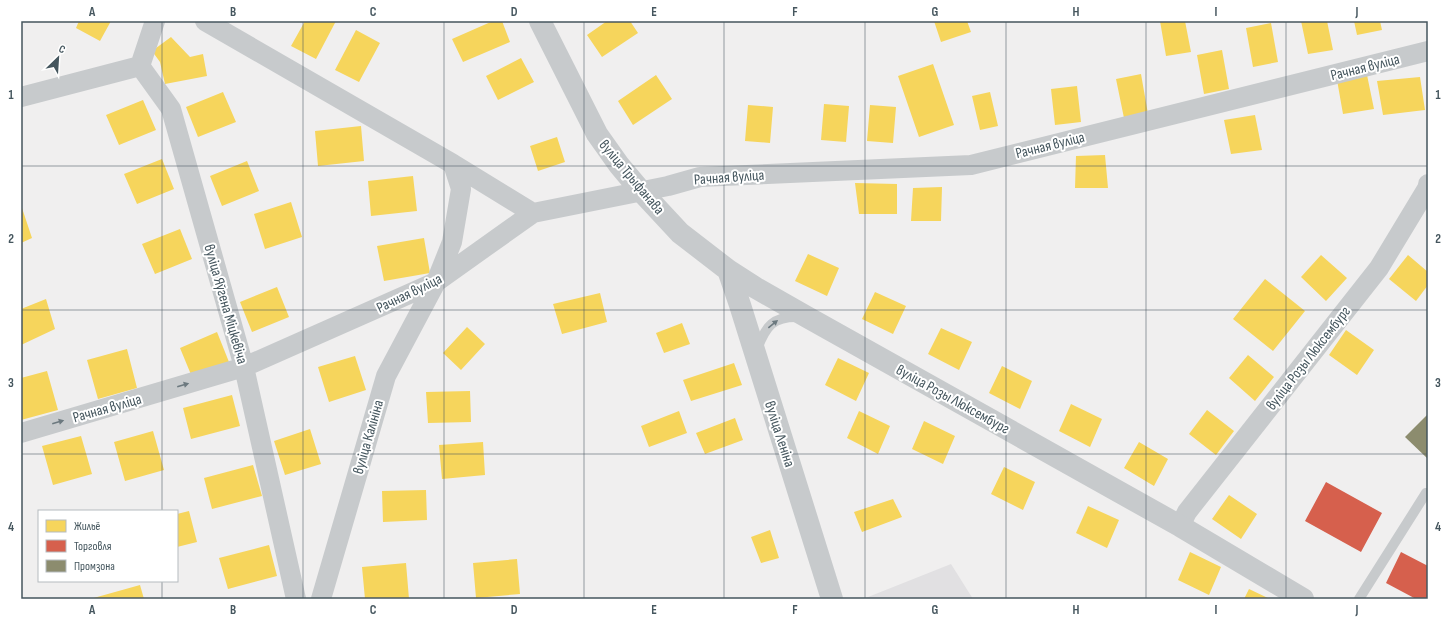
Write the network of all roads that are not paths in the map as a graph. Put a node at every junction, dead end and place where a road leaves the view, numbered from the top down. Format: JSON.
{"nodes":[{"id":1,"x":155,"y":21,"type":"edge"},
{"id":2,"x":205,"y":21,"type":"edge"},
{"id":3,"x":540,"y":21,"type":"edge"},
{"id":4,"x":1428,"y":51,"type":"edge"},
{"id":5,"x":140,"y":66,"type":"junction"},
{"id":6,"x":21,"y":97,"type":"edge"},
{"id":7,"x":453,"y":164,"type":"junction"},
{"id":8,"x":1428,"y":184,"type":"edge"},
{"id":9,"x":640,"y":190,"type":"junction"},
{"id":10,"x":533,"y":213,"type":"junction"},
{"id":11,"x":728,"y":270,"type":"junction"},
{"id":12,"x":436,"y":282,"type":"junction"},
{"id":13,"x":807,"y":317,"type":"junction"},
{"id":14,"x":755,"y":354,"type":"junction"},
{"id":15,"x":244,"y":367,"type":"junction"},
{"id":16,"x":21,"y":433,"type":"edge"},
{"id":17,"x":1426,"y":493,"type":"dead end"},
{"id":18,"x":1180,"y":526,"type":"junction"},
{"id":19,"x":296,"y":599,"type":"edge"},
{"id":20,"x":321,"y":599,"type":"edge"},
{"id":21,"x":832,"y":599,"type":"edge"},
{"id":22,"x":1303,"y":599,"type":"edge"},
{"id":23,"x":1359,"y":599,"type":"edge"}],
"edges":[{"from":1,"to":5,"type":"street"},
{"from":2,"to":7,"type":"street"},
{"from":3,"to":9,"type":"street","name":"вуліца Трыфанава"},
{"from":4,"to":9,"type":"street","name":"Рачная вуліца"},
{"from":5,"to":6,"type":"street"},
{"from":5,"to":15,"type":"street","name":"вуліца Яўгена Міцкевіча"},
{"from":7,"to":10,"type":"street"},
{"from":7,"to":12,"type":"street","name":"вуліца Калініна"},
{"from":8,"to":18,"type":"street","name":"вуліца Розы Люксембург"},
{"from":9,"to":10,"type":"street","name":"Рачная вуліца"},
{"from":9,"to":11,"type":"street","name":"вуліца Трыфанава"},
{"from":10,"to":12,"type":"street","name":"Рачная вуліца"},
{"from":11,"to":13,"type":"street","name":"вуліца Розы Люксембург"},
{"from":11,"to":14,"type":"street","name":"вуліца Леніна"},
{"from":12,"to":15,"type":"street","name":"Рачная вуліца"},
{"from":12,"to":20,"type":"street","name":"вуліца Калініна"},
{"from":14,"to":13,"type":"lane","one_way":true},
{"from":13,"to":18,"type":"street","name":"вуліца Розы Люксембург"},
{"from":14,"to":21,"type":"street","name":"вуліца Леніна"},
{"from":16,"to":15,"type":"street","name":"Рачная вуліца","one_way":true},
{"from":15,"to":19,"type":"street","name":"вуліца Яўгена Міцкевіча"},
{"from":17,"to":23,"type":"lane"},
{"from":18,"to":22,"type":"street","name":"вуліца Розы Люксембург"}]}
